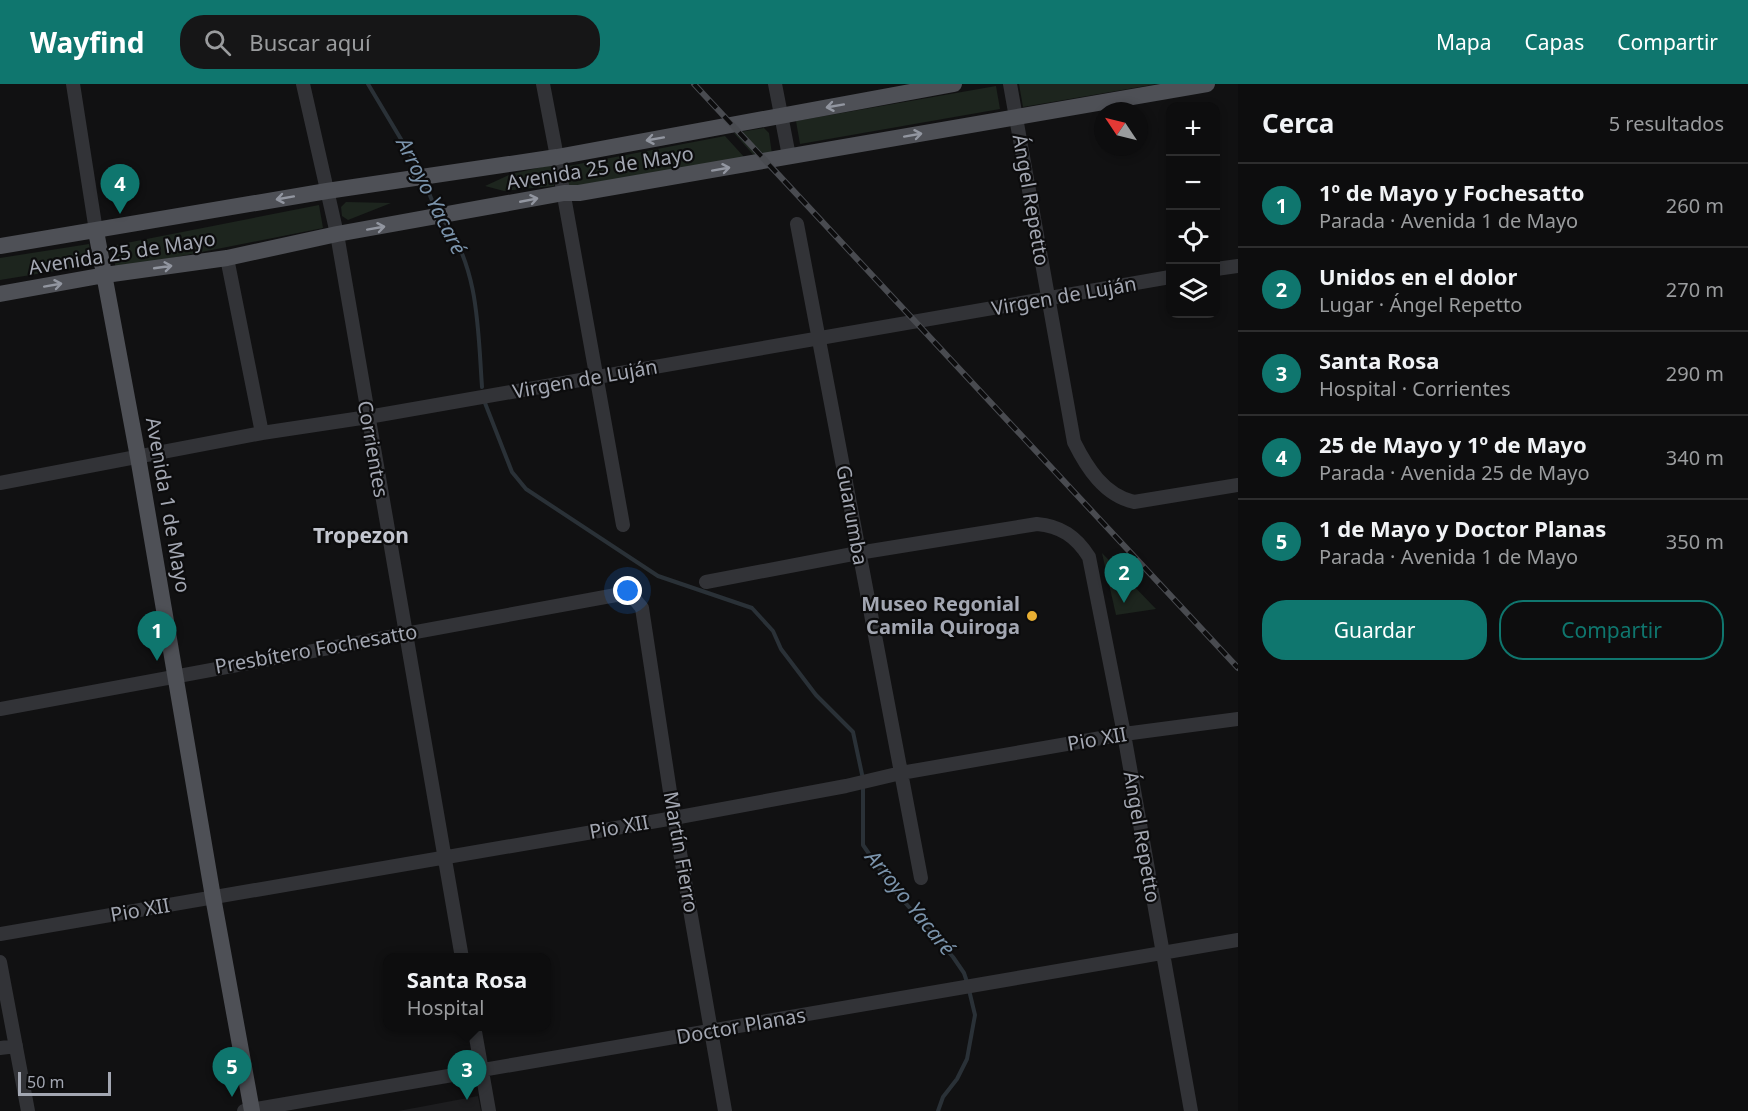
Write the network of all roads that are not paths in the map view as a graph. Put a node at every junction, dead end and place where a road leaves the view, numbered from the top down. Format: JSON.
{"nodes":[{"id":1,"x":73,"y":84,"type":"edge"},
{"id":2,"x":303,"y":84,"type":"edge"},
{"id":3,"x":543,"y":84,"type":"edge"},
{"id":4,"x":776,"y":84,"type":"edge"},
{"id":5,"x":954,"y":84,"type":"edge"},
{"id":6,"x":1010,"y":84,"type":"edge"},
{"id":7,"x":1207,"y":84,"type":"edge"},
{"id":8,"x":781,"y":116,"type":"junction"},
{"id":9,"x":1016,"y":117,"type":"junction"},
{"id":10,"x":789,"y":156,"type":"junction"},
{"id":11,"x":557,"y":157,"type":"junction"},
{"id":12,"x":327,"y":191,"type":"junction"},
{"id":13,"x":564,"y":193,"type":"junction"},
{"id":14,"x":797,"y":224,"type":"dead end"},
{"id":15,"x":96,"y":231,"type":"junction"},
{"id":16,"x":337,"y":234,"type":"junction"},
{"id":17,"x":0,"y":246,"type":"edge"},
{"id":18,"x":227,"y":258,"type":"junction"},
{"id":19,"x":1238,"y":266,"type":"edge"},
{"id":20,"x":1220,"y":268,"type":"edge"},
{"id":21,"x":105,"y":275,"type":"junction"},
{"id":22,"x":1166,"y":278,"type":"edge"},
{"id":23,"x":0,"y":294,"type":"edge"},
{"id":24,"x":1049,"y":298,"type":"junction"},
{"id":25,"x":820,"y":338,"type":"junction"},
{"id":26,"x":596,"y":377,"type":"junction"},
{"id":27,"x":368,"y":417,"type":"junction"},
{"id":28,"x":262,"y":433,"type":"junction"},
{"id":29,"x":138,"y":457,"type":"junction"},
{"id":30,"x":0,"y":483,"type":"edge"},
{"id":31,"x":1238,"y":485,"type":"edge"},
{"id":32,"x":623,"y":525,"type":"dead end"},
{"id":33,"x":858,"y":554,"type":"junction"},
{"id":34,"x":706,"y":582,"type":"dead end"},
{"id":35,"x":632,"y":596,"type":"joint"},
{"id":36,"x":405,"y":633,"type":"junction"},
{"id":37,"x":176,"y":675,"type":"junction"},
{"id":38,"x":0,"y":709,"type":"edge"},
{"id":39,"x":1238,"y":719,"type":"edge"},
{"id":40,"x":1124,"y":734,"type":"junction"},
{"id":41,"x":900,"y":773,"type":"junction"},
{"id":42,"x":674,"y":818,"type":"junction"},
{"id":43,"x":445,"y":856,"type":"junction"},
{"id":44,"x":921,"y":878,"type":"dead end"},
{"id":45,"x":213,"y":897,"type":"junction"},
{"id":46,"x":0,"y":934,"type":"edge"},
{"id":47,"x":1238,"y":940,"type":"edge"},
{"id":48,"x":461,"y":953,"type":"edge"},
{"id":49,"x":1163,"y":953,"type":"junction"},
{"id":50,"x":0,"y":962,"type":"edge"},
{"id":51,"x":475,"y":1031,"type":"edge"},
{"id":52,"x":711,"y":1031,"type":"junction"},
{"id":53,"x":16,"y":1046,"type":"junction"},
{"id":54,"x":0,"y":1048,"type":"edge"},
{"id":55,"x":481,"y":1070,"type":"junction"},
{"id":56,"x":28,"y":1111,"type":"edge"},
{"id":57,"x":250,"y":1111,"type":"edge"},
{"id":58,"x":489,"y":1111,"type":"edge"},
{"id":59,"x":726,"y":1111,"type":"edge"},
{"id":60,"x":1191,"y":1111,"type":"edge"}],
"edges":[{"from":1,"to":15,"type":"street","name":"Avenida 1 de Mayo"},
{"from":2,"to":12,"type":"street","name":"Corrientes"},
{"from":3,"to":11,"type":"street"},
{"from":4,"to":8,"type":"street"},
{"from":5,"to":8,"type":"main road","name":"Avenida 25 de Mayo","one_way":true},
{"from":6,"to":9,"type":"street","name":"Ángel Repetto"},
{"from":7,"to":9,"type":"main road","name":"Avenida 25 de Mayo"},
{"from":8,"to":10,"type":"street"},
{"from":8,"to":11,"type":"main road","name":"Avenida 25 de Mayo","one_way":true},
{"from":10,"to":9,"type":"main road","name":"Avenida 25 de Mayo","one_way":true},
{"from":9,"to":24,"type":"street","name":"Ángel Repetto"},
{"from":13,"to":10,"type":"main road","name":"Avenida 25 de Mayo","one_way":true},
{"from":11,"to":12,"type":"main road","name":"Avenida 25 de Mayo"},
{"from":11,"to":13,"type":"street"},
{"from":12,"to":15,"type":"main road","name":"Avenida 25 de Mayo","one_way":true},
{"from":12,"to":16,"type":"street","name":"Corrientes"},
{"from":16,"to":13,"type":"main road","name":"Avenida 25 de Mayo","one_way":true},
{"from":13,"to":26,"type":"street"},
{"from":14,"to":25,"type":"street","name":"Guarumba"},
{"from":15,"to":17,"type":"main road","name":"Avenida 25 de Mayo"},
{"from":15,"to":21,"type":"main road","name":"Avenida 1 de Mayo"},
{"from":16,"to":18,"type":"main road","name":"Avenida 25 de Mayo"},
{"from":16,"to":27,"type":"street","name":"Corrientes"},
{"from":21,"to":18,"type":"main road","name":"Avenida 25 de Mayo","one_way":true},
{"from":18,"to":28,"type":"street"},
{"from":19,"to":20,"type":"street"},
{"from":23,"to":21,"type":"main road","name":"Avenida 25 de Mayo","one_way":true},
{"from":21,"to":29,"type":"main road","name":"Avenida 1 de Mayo"},
{"from":22,"to":24,"type":"street","name":"Virgen de Luján"},
{"from":24,"to":25,"type":"street","name":"Virgen de Luján"},
{"from":24,"to":31,"type":"street","name":"Ángel Repetto"},
{"from":25,"to":26,"type":"street","name":"Virgen de Luján"},
{"from":25,"to":33,"type":"street","name":"Guarumba"},
{"from":26,"to":27,"type":"street","name":"Virgen de Luján"},
{"from":26,"to":32,"type":"street"},
{"from":27,"to":28,"type":"street","name":"Virgen de Luján"},
{"from":27,"to":36,"type":"street","name":"Corrientes"},
{"from":28,"to":29,"type":"street","name":"Virgen de Luján"},
{"from":29,"to":30,"type":"street","name":"Virgen de Luján"},
{"from":29,"to":37,"type":"main road","name":"Avenida 1 de Mayo"},
{"from":33,"to":34,"type":"street"},
{"from":33,"to":40,"type":"street","name":"Ángel Repetto"},
{"from":33,"to":41,"type":"street","name":"Guarumba"},
{"from":35,"to":36,"type":"street","name":"Presbítero Fochesatto"},
{"from":35,"to":42,"type":"street","name":"Martín Fierro"},
{"from":36,"to":37,"type":"street","name":"Presbítero Fochesatto"},
{"from":36,"to":43,"type":"street","name":"Corrientes"},
{"from":37,"to":38,"type":"street","name":"Presbítero Fochesatto"},
{"from":37,"to":45,"type":"main road","name":"Avenida 1 de Mayo"},
{"from":39,"to":40,"type":"street","name":"Pio XII"},
{"from":40,"to":41,"type":"street","name":"Pio XII"},
{"from":40,"to":49,"type":"street","name":"Ángel Repetto"},
{"from":41,"to":42,"type":"street","name":"Pio XII"},
{"from":41,"to":44,"type":"street","name":"Guarumba"},
{"from":42,"to":43,"type":"street","name":"Pio XII"},
{"from":42,"to":52,"type":"street","name":"Martín Fierro"},
{"from":43,"to":45,"type":"street","name":"Pio XII"},
{"from":43,"to":48,"type":"street","name":"Corrientes"},
{"from":45,"to":46,"type":"street","name":"Pio XII"},
{"from":45,"to":57,"type":"main road","name":"Avenida 1 de Mayo"},
{"from":47,"to":49,"type":"street","name":"Doctor Planas"},
{"from":49,"to":52,"type":"street","name":"Doctor Planas"},
{"from":49,"to":60,"type":"street","name":"Ángel Repetto"},
{"from":50,"to":53,"type":"street"},
{"from":51,"to":55,"type":"street"},
{"from":52,"to":55,"type":"street","name":"Doctor Planas"},
{"from":52,"to":59,"type":"street","name":"Martín Fierro"},
{"from":53,"to":54,"type":"street"},
{"from":53,"to":56,"type":"street"},
{"from":55,"to":57,"type":"street","name":"Doctor Planas"},
{"from":55,"to":58,"type":"street"}]}
